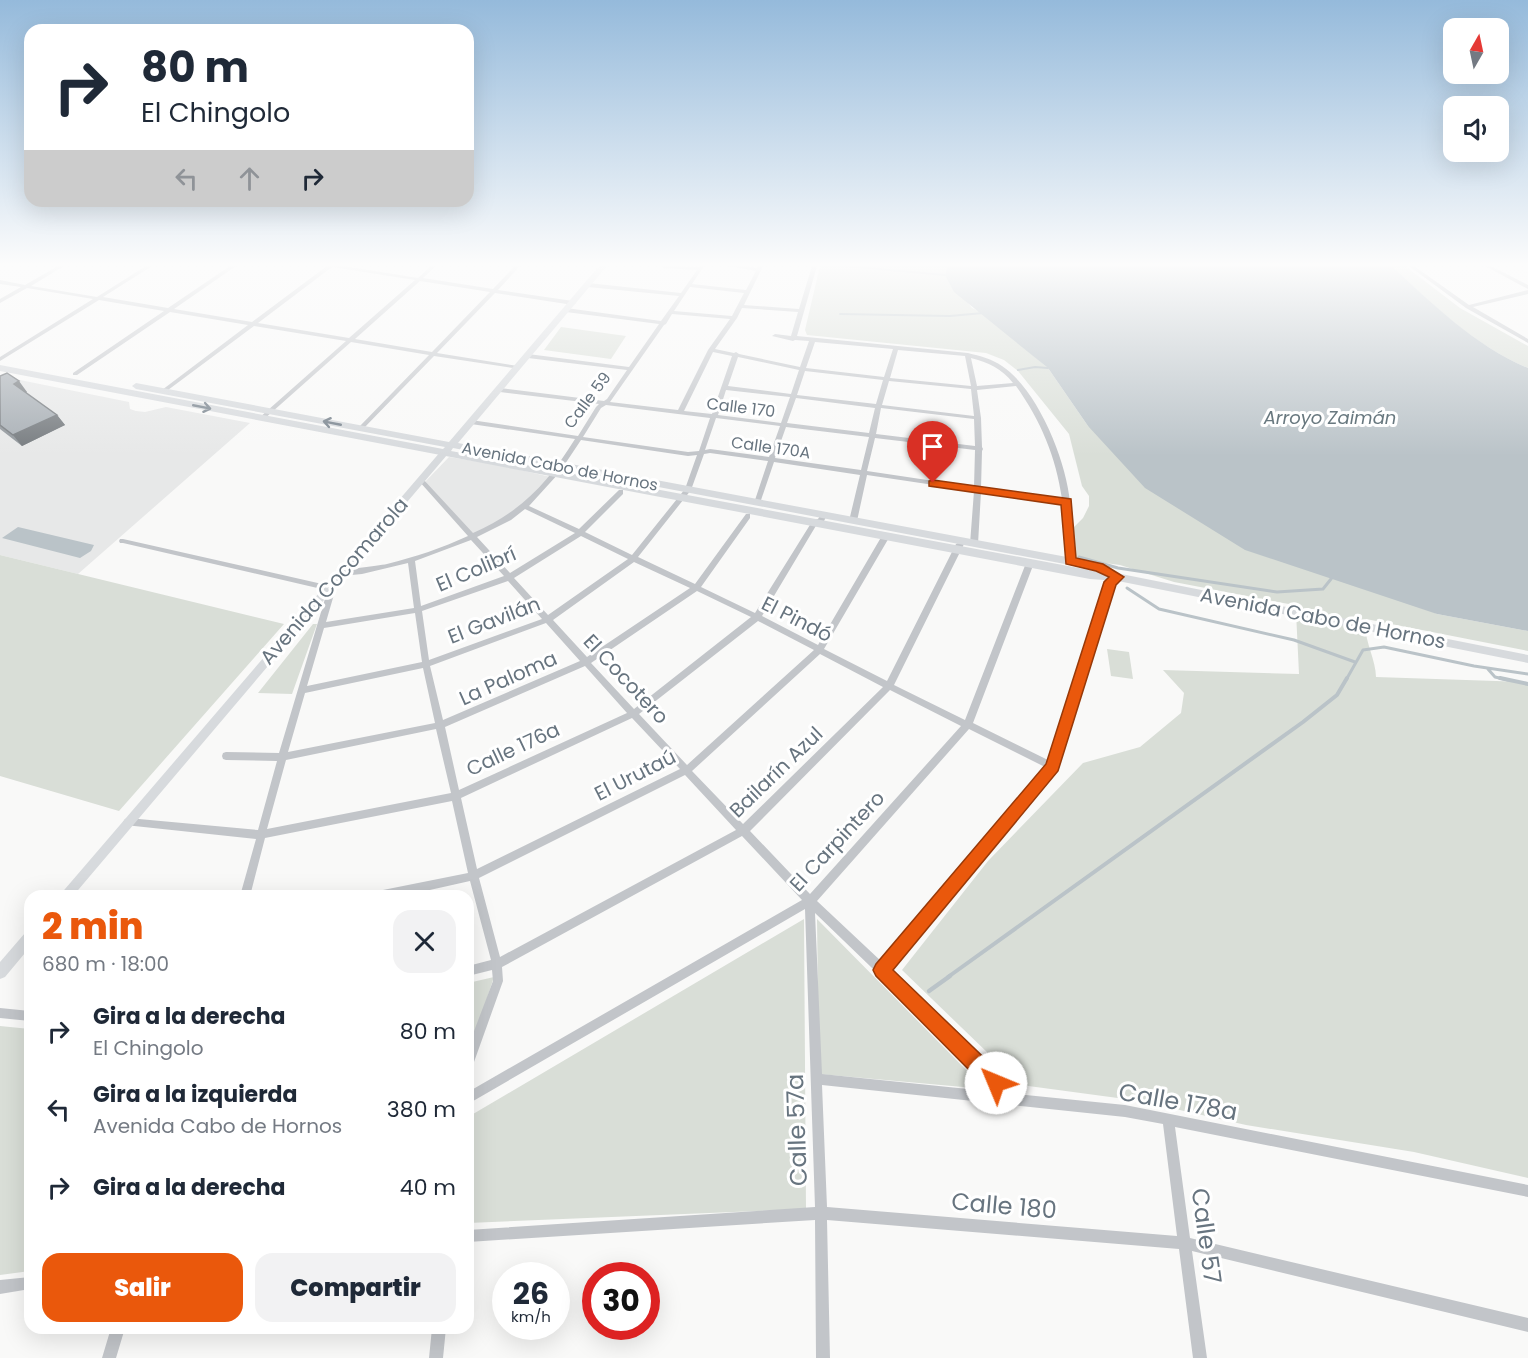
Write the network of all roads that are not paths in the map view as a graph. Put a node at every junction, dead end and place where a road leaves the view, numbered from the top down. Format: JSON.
{"nodes":[{"id":1,"x":49,"y":329,"type":"edge"},
{"id":2,"x":141,"y":329,"type":"edge"},
{"id":3,"x":246,"y":329,"type":"edge"},
{"id":4,"x":286,"y":329,"type":"edge"},
{"id":5,"x":362,"y":329,"type":"edge"},
{"id":6,"x":457,"y":329,"type":"edge"},
{"id":7,"x":551,"y":329,"type":"edge"},
{"id":8,"x":659,"y":329,"type":"edge"},
{"id":9,"x":726,"y":329,"type":"edge"},
{"id":10,"x":796,"y":329,"type":"edge"},
{"id":11,"x":1507,"y":329,"type":"edge"},
{"id":12,"x":775,"y":336,"type":"dead end"},
{"id":13,"x":793,"y":339,"type":"junction"},
{"id":14,"x":350,"y":340,"type":"junction"},
{"id":15,"x":812,"y":341,"type":"junction"},
{"id":16,"x":1528,"y":341,"type":"edge"},
{"id":17,"x":711,"y":350,"type":"junction"},
{"id":18,"x":895,"y":350,"type":"junction"},
{"id":19,"x":433,"y":354,"type":"junction"},
{"id":20,"x":736,"y":354,"type":"junction"},
{"id":21,"x":968,"y":355,"type":"junction"},
{"id":22,"x":528,"y":356,"type":"junction"},
{"id":23,"x":0,"y":360,"type":"edge"},
{"id":24,"x":0,"y":367,"type":"edge"},
{"id":25,"x":518,"y":368,"type":"junction"},
{"id":26,"x":631,"y":369,"type":"junction"},
{"id":27,"x":802,"y":369,"type":"junction"},
{"id":28,"x":75,"y":374,"type":"junction"},
{"id":29,"x":886,"y":379,"type":"junction"},
{"id":30,"x":1018,"y":384,"type":"junction"},
{"id":31,"x":726,"y":388,"type":"junction"},
{"id":32,"x":976,"y":388,"type":"junction"},
{"id":33,"x":500,"y":390,"type":"junction"},
{"id":34,"x":164,"y":391,"type":"junction"},
{"id":35,"x":793,"y":396,"type":"junction"},
{"id":36,"x":605,"y":403,"type":"junction"},
{"id":37,"x":879,"y":405,"type":"junction"},
{"id":38,"x":270,"y":411,"type":"junction"},
{"id":39,"x":680,"y":413,"type":"junction"},
{"id":40,"x":715,"y":417,"type":"junction"},
{"id":41,"x":978,"y":418,"type":"junction"},
{"id":42,"x":261,"y":419,"type":"junction"},
{"id":43,"x":471,"y":422,"type":"junction"},
{"id":44,"x":783,"y":426,"type":"junction"},
{"id":45,"x":361,"y":428,"type":"junction"},
{"id":46,"x":871,"y":437,"type":"junction"},
{"id":47,"x":578,"y":439,"type":"junction"},
{"id":48,"x":447,"y":449,"type":"junction"},
{"id":49,"x":980,"y":449,"type":"junction"},
{"id":50,"x":702,"y":452,"type":"junction"},
{"id":51,"x":772,"y":461,"type":"junction"},
{"id":52,"x":558,"y":470,"type":"junction"},
{"id":53,"x":864,"y":474,"type":"junction"},
{"id":54,"x":421,"y":480,"type":"junction"},
{"id":55,"x":979,"y":489,"type":"junction"},
{"id":56,"x":621,"y":492,"type":"dead end"},
{"id":57,"x":685,"y":494,"type":"junction"},
{"id":58,"x":1067,"y":502,"type":"junction"},
{"id":59,"x":757,"y":503,"type":"junction"},
{"id":60,"x":524,"y":506,"type":"junction"},
{"id":61,"x":824,"y":515,"type":"junction"},
{"id":62,"x":748,"y":516,"type":"dead end"},
{"id":63,"x":853,"y":521,"type":"junction"},
{"id":64,"x":815,"y":522,"type":"junction"},
{"id":65,"x":579,"y":534,"type":"junction"},
{"id":66,"x":886,"y":536,"type":"junction"},
{"id":67,"x":472,"y":538,"type":"junction"},
{"id":68,"x":123,"y":541,"type":"dead end"},
{"id":69,"x":974,"y":544,"type":"junction"},
{"id":70,"x":959,"y":546,"type":"junction"},
{"id":71,"x":633,"y":559,"type":"junction"},
{"id":72,"x":411,"y":560,"type":"junction"},
{"id":73,"x":1070,"y":561,"type":"junction"},
{"id":74,"x":1030,"y":563,"type":"junction"},
{"id":75,"x":341,"y":573,"type":"junction"},
{"id":76,"x":510,"y":577,"type":"junction"},
{"id":77,"x":1118,"y":577,"type":"junction"},
{"id":78,"x":328,"y":588,"type":"junction"},
{"id":79,"x":696,"y":588,"type":"junction"},
{"id":80,"x":418,"y":610,"type":"junction"},
{"id":81,"x":757,"y":617,"type":"junction"},
{"id":82,"x":547,"y":620,"type":"junction"},
{"id":83,"x":320,"y":626,"type":"junction"},
{"id":84,"x":820,"y":650,"type":"junction"},
{"id":85,"x":1528,"y":659,"type":"edge"},
{"id":86,"x":586,"y":662,"type":"junction"},
{"id":87,"x":426,"y":664,"type":"junction"},
{"id":88,"x":890,"y":686,"type":"junction"},
{"id":89,"x":301,"y":691,"type":"junction"},
{"id":90,"x":633,"y":714,"type":"junction"},
{"id":91,"x":968,"y":724,"type":"junction"},
{"id":92,"x":440,"y":725,"type":"junction"},
{"id":93,"x":226,"y":756,"type":"dead end"},
{"id":94,"x":282,"y":757,"type":"junction"},
{"id":95,"x":1053,"y":766,"type":"junction"},
{"id":96,"x":687,"y":770,"type":"junction"},
{"id":97,"x":456,"y":796,"type":"junction"},
{"id":98,"x":128,"y":822,"type":"junction"},
{"id":99,"x":743,"y":831,"type":"junction"},
{"id":100,"x":261,"y":835,"type":"junction"},
{"id":101,"x":474,"y":876,"type":"junction"},
{"id":102,"x":70,"y":890,"type":"edge"},
{"id":103,"x":246,"y":890,"type":"edge"},
{"id":104,"x":407,"y":890,"type":"edge"},
{"id":105,"x":810,"y":901,"type":"junction"},
{"id":106,"x":24,"y":944,"type":"edge"},
{"id":107,"x":497,"y":964,"type":"junction"},
{"id":108,"x":474,"y":970,"type":"edge"},
{"id":109,"x":882,"y":970,"type":"junction"},
{"id":110,"x":0,"y":972,"type":"edge"},
{"id":111,"x":0,"y":1013,"type":"edge"},
{"id":112,"x":24,"y":1015,"type":"edge"},
{"id":113,"x":474,"y":1046,"type":"edge"},
{"id":114,"x":816,"y":1079,"type":"junction"},
{"id":115,"x":474,"y":1095,"type":"edge"},
{"id":116,"x":1012,"y":1099,"type":"junction"},
{"id":117,"x":1168,"y":1119,"type":"junction"},
{"id":118,"x":1528,"y":1191,"type":"edge"},
{"id":119,"x":821,"y":1213,"type":"junction"},
{"id":120,"x":474,"y":1236,"type":"edge"},
{"id":121,"x":1185,"y":1244,"type":"junction"},
{"id":122,"x":24,"y":1284,"type":"edge"},
{"id":123,"x":0,"y":1287,"type":"edge"},
{"id":124,"x":1528,"y":1325,"type":"edge"},
{"id":125,"x":116,"y":1334,"type":"edge"},
{"id":126,"x":438,"y":1334,"type":"edge"},
{"id":127,"x":109,"y":1358,"type":"edge"},
{"id":128,"x":436,"y":1358,"type":"edge"},
{"id":129,"x":823,"y":1358,"type":"edge"},
{"id":130,"x":1200,"y":1358,"type":"edge"}],
"edges":[{"from":1,"to":23,"type":"street"},
{"from":2,"to":28,"type":"street"},
{"from":3,"to":34,"type":"street"},
{"from":4,"to":14,"type":"street"},
{"from":5,"to":14,"type":"street"},
{"from":6,"to":19,"type":"street"},
{"from":7,"to":22,"type":"main road","name":"Avenida Cocomarola"},
{"from":8,"to":26,"type":"street","name":"Calle 59"},
{"from":9,"to":17,"type":"street"},
{"from":10,"to":13,"type":"street"},
{"from":11,"to":16,"type":"street"},
{"from":12,"to":13,"type":"street"},
{"from":13,"to":15,"type":"street"},
{"from":14,"to":19,"type":"street"},
{"from":14,"to":38,"type":"street"},
{"from":15,"to":18,"type":"street"},
{"from":15,"to":27,"type":"street"},
{"from":17,"to":20,"type":"street"},
{"from":17,"to":39,"type":"street"},
{"from":18,"to":21,"type":"street"},
{"from":18,"to":29,"type":"street"},
{"from":19,"to":25,"type":"street"},
{"from":19,"to":45,"type":"street"},
{"from":20,"to":27,"type":"street"},
{"from":20,"to":31,"type":"street","name":"El Gavilán"},
{"from":21,"to":30,"type":"street"},
{"from":21,"to":32,"type":"street"},
{"from":22,"to":25,"type":"main road","name":"Avenida Cocomarola"},
{"from":22,"to":26,"type":"street"},
{"from":23,"to":24,"type":"street"},
{"from":23,"to":28,"type":"main road","name":"Avenida Cabo de Hornos"},
{"from":24,"to":42,"type":"main road","name":"Avenida Cabo de Hornos","one_way":true},
{"from":25,"to":33,"type":"main road","name":"Avenida Cocomarola"},
{"from":26,"to":36,"type":"street","name":"Calle 59"},
{"from":27,"to":29,"type":"street"},
{"from":27,"to":35,"type":"street"},
{"from":28,"to":34,"type":"main road","name":"Avenida Cabo de Hornos"},
{"from":29,"to":32,"type":"street"},
{"from":29,"to":37,"type":"street"},
{"from":30,"to":32,"type":"street"},
{"from":30,"to":58,"type":"street"},
{"from":31,"to":35,"type":"street"},
{"from":31,"to":40,"type":"street","name":"El Gavilán"},
{"from":32,"to":41,"type":"street"},
{"from":33,"to":36,"type":"street","name":"Calle 170"},
{"from":33,"to":43,"type":"main road","name":"Avenida Cocomarola"},
{"from":34,"to":38,"type":"main road","name":"Avenida Cabo de Hornos"},
{"from":35,"to":37,"type":"street"},
{"from":35,"to":44,"type":"street"},
{"from":36,"to":39,"type":"street","name":"Calle 170"},
{"from":36,"to":47,"type":"street","name":"Calle 59"},
{"from":37,"to":41,"type":"street"},
{"from":37,"to":46,"type":"street"},
{"from":38,"to":42,"type":"street"},
{"from":45,"to":38,"type":"main road","name":"Avenida Cabo de Hornos","one_way":true},
{"from":39,"to":40,"type":"street","name":"Calle 170"},
{"from":40,"to":44,"type":"street","name":"Calle 170"},
{"from":40,"to":50,"type":"street","name":"El Gavilán"},
{"from":41,"to":49,"type":"street"},
{"from":42,"to":48,"type":"main road","name":"Avenida Cabo de Hornos"},
{"from":43,"to":47,"type":"street","name":"Calle 170A"},
{"from":43,"to":48,"type":"main road","name":"Avenida Cocomarola"},
{"from":44,"to":46,"type":"street","name":"Calle 170"},
{"from":44,"to":51,"type":"street"},
{"from":45,"to":48,"type":"main road","name":"Avenida Cabo de Hornos"},
{"from":46,"to":49,"type":"street","name":"Calle 170"},
{"from":46,"to":53,"type":"street"},
{"from":47,"to":50,"type":"street","name":"Calle 170A"},
{"from":47,"to":52,"type":"street","name":"Calle 59"},
{"from":48,"to":52,"type":"main road","name":"Avenida Cabo de Hornos"},
{"from":48,"to":54,"type":"main road","name":"Avenida Cocomarola"},
{"from":49,"to":55,"type":"street"},
{"from":50,"to":51,"type":"street","name":"Calle 170A"},
{"from":50,"to":57,"type":"street","name":"El Gavilán"},
{"from":51,"to":53,"type":"street","name":"Calle 170A"},
{"from":51,"to":59,"type":"street"},
{"from":52,"to":57,"type":"main road","name":"Avenida Cabo de Hornos"},
{"from":52,"to":60,"type":"street","name":"Calle 59"},
{"from":53,"to":55,"type":"street","name":"Calle 170A"},
{"from":53,"to":63,"type":"street"},
{"from":54,"to":67,"type":"street","name":"El Cocotero"},
{"from":54,"to":75,"type":"main road","name":"Avenida Cocomarola"},
{"from":55,"to":58,"type":"street","name":"Calle 170A"},
{"from":55,"to":69,"type":"street"},
{"from":56,"to":65,"type":"street","name":"El Colibrí"},
{"from":57,"to":59,"type":"main road","name":"Avenida Cabo de Hornos"},
{"from":57,"to":64,"type":"main road","name":"Avenida Cabo de Hornos"},
{"from":57,"to":71,"type":"street","name":"El Gavilán"},
{"from":58,"to":73,"type":"street"},
{"from":59,"to":61,"type":"main road","name":"Avenida Cabo de Hornos"},
{"from":60,"to":65,"type":"street","name":"El Pindó"},
{"from":60,"to":67,"type":"street","name":"Calle 59"},
{"from":61,"to":63,"type":"main road","name":"Avenida Cabo de Hornos"},
{"from":61,"to":64,"type":"street","name":"Calle 176a"},
{"from":62,"to":79,"type":"street","name":"La Paloma"},
{"from":63,"to":70,"type":"main road","name":"Avenida Cabo de Hornos"},
{"from":64,"to":66,"type":"main road","name":"Avenida Cabo de Hornos"},
{"from":64,"to":81,"type":"street","name":"Calle 176a"},
{"from":65,"to":71,"type":"street","name":"El Pindó"},
{"from":65,"to":76,"type":"street","name":"El Colibrí"},
{"from":66,"to":70,"type":"main road","name":"Avenida Cabo de Hornos"},
{"from":66,"to":84,"type":"street","name":"El Urutaú"},
{"from":67,"to":72,"type":"street","name":"Calle 59"},
{"from":67,"to":76,"type":"street","name":"El Cocotero"},
{"from":68,"to":78,"type":"street"},
{"from":69,"to":70,"type":"main road","name":"Avenida Cabo de Hornos"},
{"from":69,"to":73,"type":"main road","name":"Avenida Cabo de Hornos"},
{"from":70,"to":74,"type":"main road","name":"Avenida Cabo de Hornos"},
{"from":70,"to":88,"type":"street","name":"Bailarín Azul"},
{"from":71,"to":79,"type":"street","name":"El Pindó"},
{"from":71,"to":82,"type":"street","name":"El Gavilán"},
{"from":72,"to":75,"type":"street","name":"Calle 59"},
{"from":72,"to":80,"type":"street"},
{"from":73,"to":77,"type":"main road","name":"Avenida Cabo de Hornos"},
{"from":74,"to":77,"type":"main road","name":"Avenida Cabo de Hornos"},
{"from":74,"to":91,"type":"street","name":"El Carpintero"},
{"from":75,"to":78,"type":"main road","name":"Avenida Cocomarola"},
{"from":76,"to":80,"type":"street","name":"El Colibrí"},
{"from":76,"to":82,"type":"street","name":"El Cocotero"},
{"from":77,"to":85,"type":"main road","name":"Avenida Cabo de Hornos"},
{"from":77,"to":95,"type":"street"},
{"from":78,"to":83,"type":"street"},
{"from":78,"to":98,"type":"main road","name":"Avenida Cocomarola"},
{"from":79,"to":81,"type":"street","name":"El Pindó"},
{"from":79,"to":86,"type":"street","name":"La Paloma"},
{"from":80,"to":83,"type":"street","name":"El Colibrí"},
{"from":80,"to":87,"type":"street"},
{"from":81,"to":84,"type":"street","name":"El Pindó"},
{"from":81,"to":90,"type":"street","name":"Calle 176a"},
{"from":82,"to":86,"type":"street","name":"El Cocotero"},
{"from":82,"to":87,"type":"street","name":"El Gavilán"},
{"from":83,"to":89,"type":"street"},
{"from":84,"to":88,"type":"street","name":"El Pindó"},
{"from":84,"to":96,"type":"street","name":"El Urutaú"},
{"from":86,"to":90,"type":"street","name":"El Cocotero"},
{"from":86,"to":92,"type":"street","name":"La Paloma"},
{"from":87,"to":89,"type":"street","name":"El Gavilán"},
{"from":87,"to":92,"type":"street"},
{"from":88,"to":91,"type":"street","name":"El Pindó"},
{"from":88,"to":99,"type":"street","name":"Bailarín Azul"},
{"from":89,"to":94,"type":"street"},
{"from":90,"to":96,"type":"street","name":"El Cocotero"},
{"from":90,"to":97,"type":"street","name":"Calle 176a"},
{"from":91,"to":95,"type":"street","name":"El Pindó"},
{"from":91,"to":105,"type":"street","name":"El Carpintero"},
{"from":92,"to":94,"type":"street","name":"La Paloma"},
{"from":92,"to":97,"type":"street"},
{"from":93,"to":94,"type":"street","name":"La Paloma"},
{"from":94,"to":100,"type":"street"},
{"from":95,"to":109,"type":"street"},
{"from":96,"to":99,"type":"street","name":"El Cocotero"},
{"from":96,"to":101,"type":"street","name":"El Urutaú"},
{"from":97,"to":100,"type":"street","name":"Calle 176a"},
{"from":97,"to":101,"type":"street"},
{"from":98,"to":100,"type":"street","name":"Calle 176a"},
{"from":98,"to":102,"type":"main road","name":"Avenida Cocomarola"},
{"from":99,"to":105,"type":"street","name":"El Cocotero"},
{"from":99,"to":107,"type":"street","name":"Bailarín Azul"},
{"from":100,"to":103,"type":"street"},
{"from":101,"to":104,"type":"street","name":"El Urutaú"},
{"from":101,"to":107,"type":"street"},
{"from":105,"to":109,"type":"street","name":"El Cocotero"},
{"from":105,"to":114,"type":"street","name":"Calle 57a"},
{"from":105,"to":115,"type":"street","name":"El Carpintero"},
{"from":106,"to":110,"type":"main road"},
{"from":107,"to":108,"type":"street","name":"Bailarín Azul"},
{"from":107,"to":113,"type":"street"},
{"from":109,"to":116,"type":"street","name":"El Cocotero"},
{"from":111,"to":112,"type":"street"},
{"from":114,"to":116,"type":"street","name":"Calle 178a"},
{"from":114,"to":119,"type":"street","name":"Calle 57a"},
{"from":116,"to":117,"type":"street","name":"Calle 178a"},
{"from":117,"to":118,"type":"street","name":"Calle 178a"},
{"from":117,"to":121,"type":"street","name":"Calle 57"},
{"from":119,"to":120,"type":"street","name":"Calle 180"},
{"from":119,"to":121,"type":"street","name":"Calle 180"},
{"from":119,"to":129,"type":"street","name":"Calle 57a"},
{"from":121,"to":124,"type":"street","name":"Calle 180"},
{"from":121,"to":130,"type":"street","name":"Calle 57"},
{"from":122,"to":123,"type":"street"},
{"from":125,"to":127,"type":"street"},
{"from":126,"to":128,"type":"street"}]}
